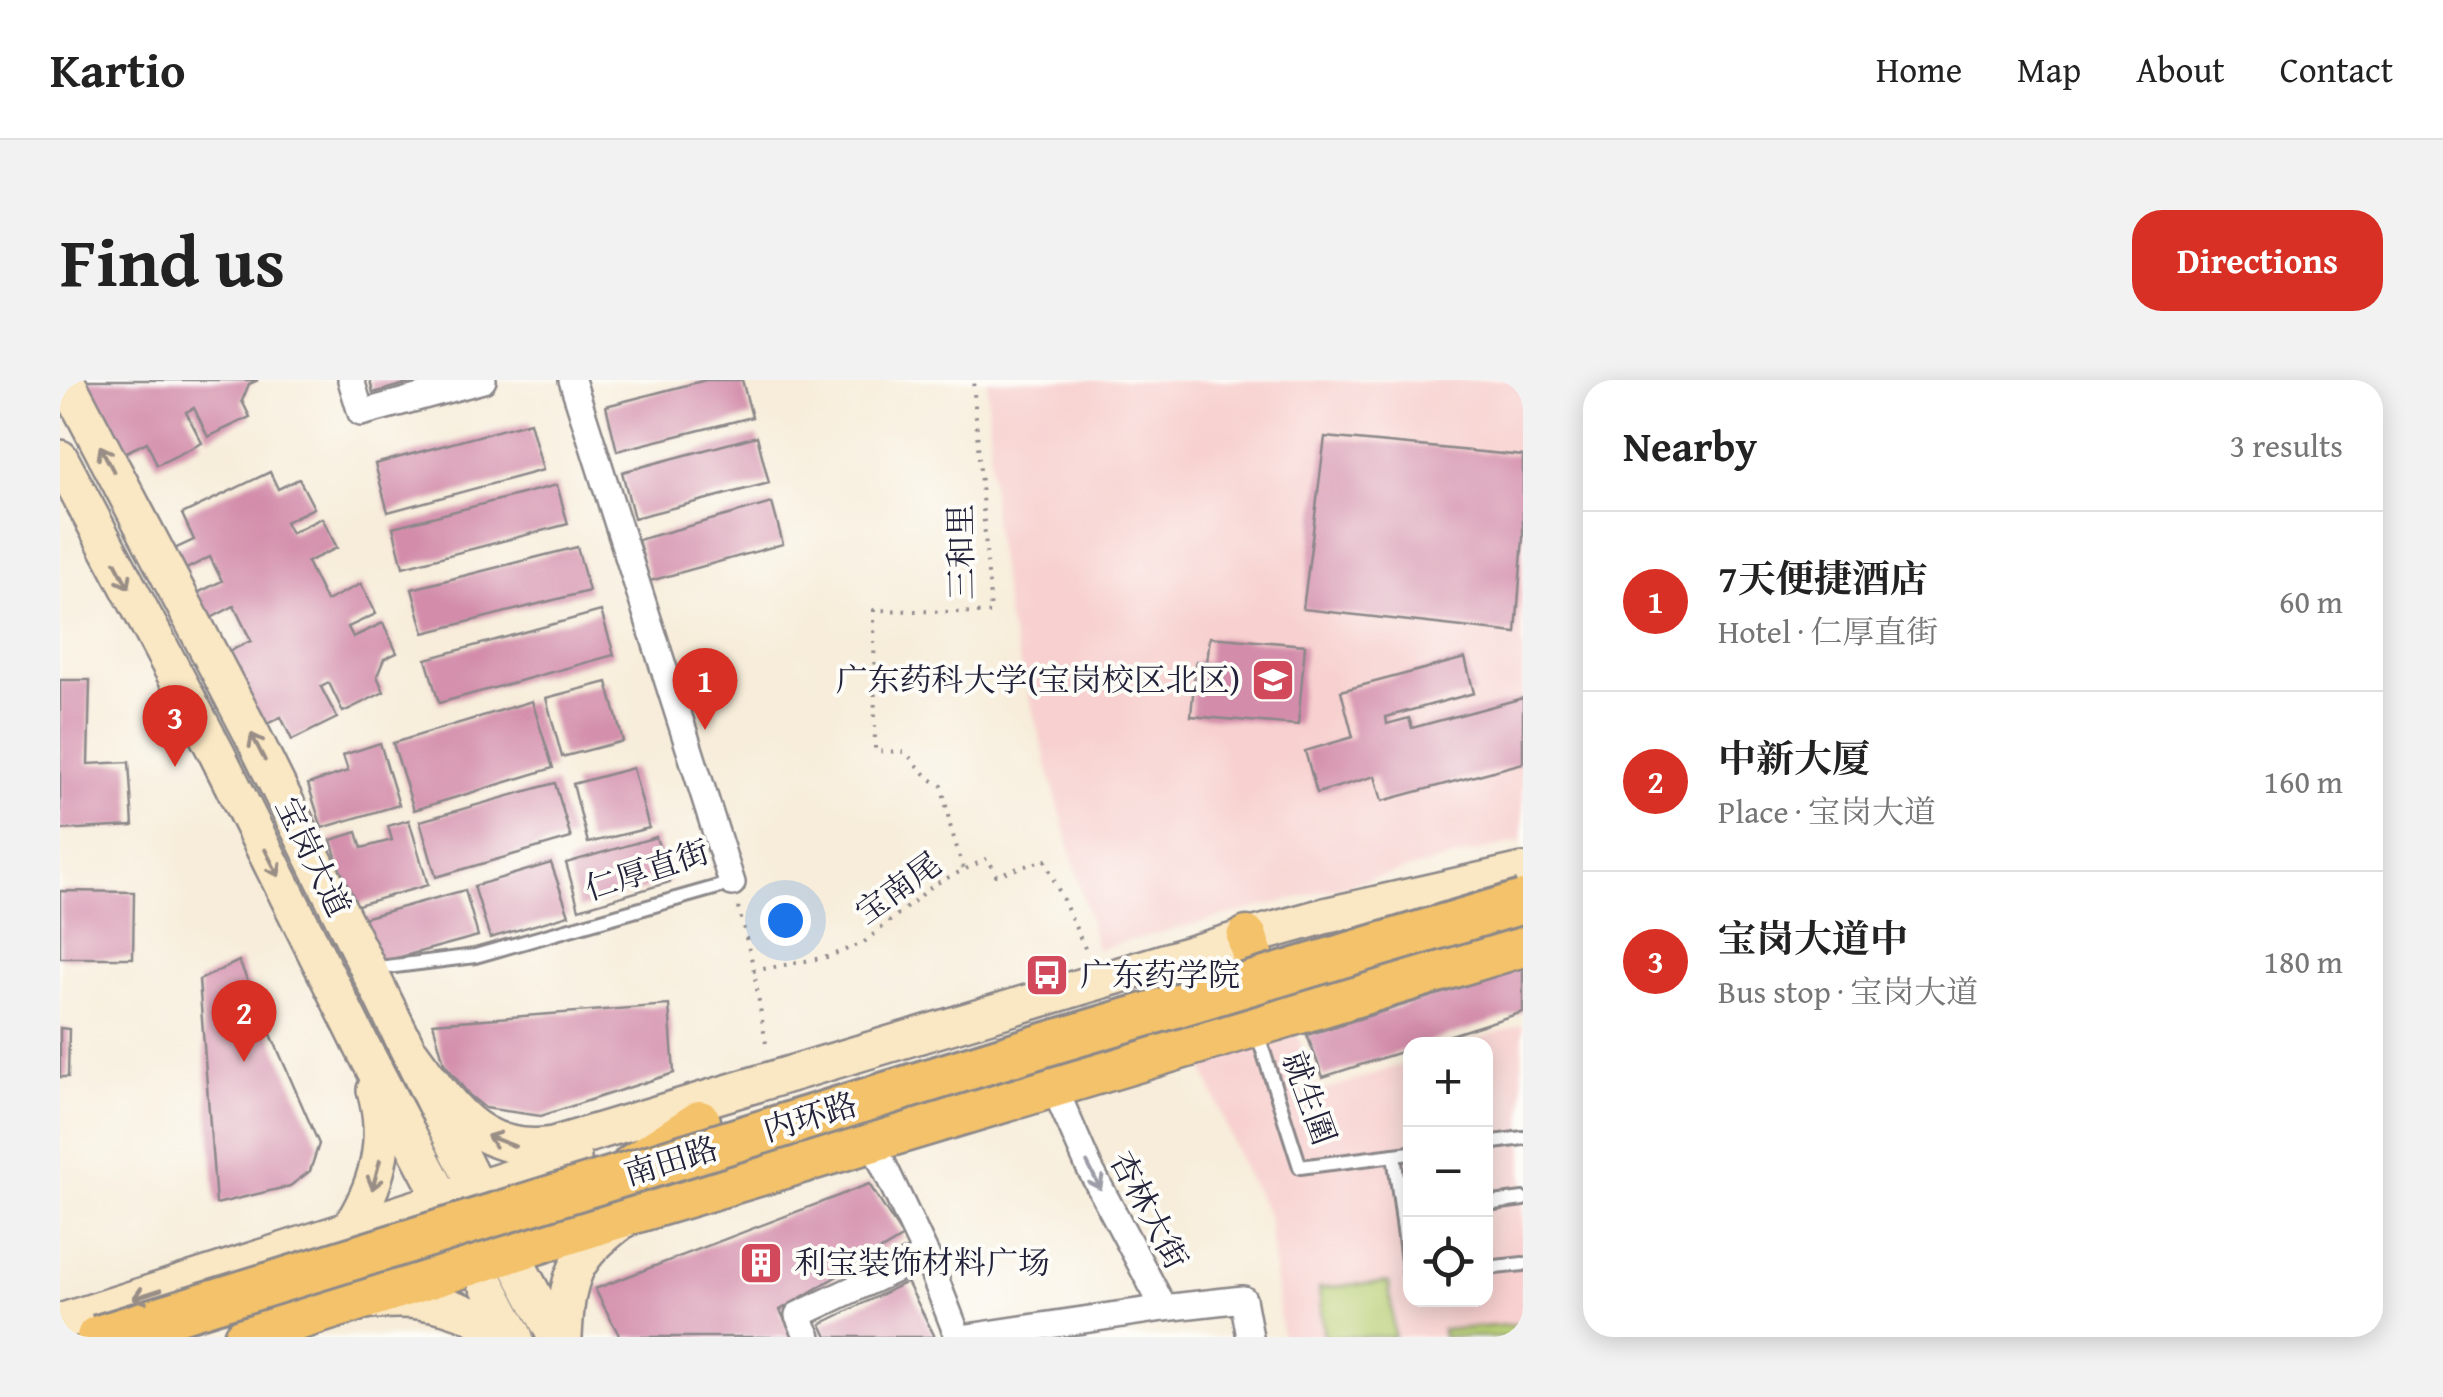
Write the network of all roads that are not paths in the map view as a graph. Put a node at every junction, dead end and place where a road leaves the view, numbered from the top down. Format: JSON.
{"nodes":[{"id":1,"x":66,"y":380,"type":"edge"},
{"id":2,"x":350,"y":380,"type":"edge"},
{"id":3,"x":483,"y":380,"type":"edge"},
{"id":4,"x":572,"y":380,"type":"edge"},
{"id":5,"x":60,"y":458,"type":"edge"},
{"id":6,"x":1523,"y":870,"type":"edge"},
{"id":7,"x":1523,"y":882,"type":"edge"},
{"id":8,"x":732,"y":883,"type":"joint"},
{"id":9,"x":1523,"y":903,"type":"edge"},
{"id":10,"x":1523,"y":923,"type":"edge"},
{"id":11,"x":1247,"y":938,"type":"junction"},
{"id":12,"x":1523,"y":946,"type":"edge"},
{"id":13,"x":368,"y":970,"type":"junction"},
{"id":14,"x":1260,"y":982,"type":"junction"},
{"id":15,"x":1254,"y":1025,"type":"junction"},
{"id":16,"x":962,"y":1043,"type":"joint"},
{"id":17,"x":362,"y":1046,"type":"junction"},
{"id":18,"x":411,"y":1053,"type":"junction"},
{"id":19,"x":1054,"y":1087,"type":"junction"},
{"id":20,"x":700,"y":1121,"type":"junction"},
{"id":21,"x":591,"y":1134,"type":"junction"},
{"id":22,"x":1523,"y":1138,"type":"edge"},
{"id":23,"x":872,"y":1141,"type":"junction"},
{"id":24,"x":1493,"y":1142,"type":"edge"},
{"id":25,"x":1403,"y":1154,"type":"edge"},
{"id":26,"x":1394,"y":1156,"type":"junction"},
{"id":27,"x":620,"y":1197,"type":"junction"},
{"id":28,"x":1523,"y":1199,"type":"edge"},
{"id":29,"x":1403,"y":1200,"type":"edge"},
{"id":30,"x":1493,"y":1203,"type":"edge"},
{"id":31,"x":475,"y":1225,"type":"junction"},
{"id":32,"x":349,"y":1230,"type":"junction"},
{"id":33,"x":926,"y":1256,"type":"junction"},
{"id":34,"x":1523,"y":1264,"type":"edge"},
{"id":35,"x":1493,"y":1267,"type":"edge"},
{"id":36,"x":239,"y":1280,"type":"junction"},
{"id":37,"x":347,"y":1304,"type":"junction"},
{"id":38,"x":1164,"y":1308,"type":"junction"},
{"id":39,"x":60,"y":1322,"type":"edge"},
{"id":40,"x":139,"y":1330,"type":"edge"},
{"id":41,"x":60,"y":1332,"type":"edge"},
{"id":42,"x":244,"y":1337,"type":"edge"},
{"id":43,"x":512,"y":1337,"type":"edge"},
{"id":44,"x":556,"y":1337,"type":"edge"},
{"id":45,"x":564,"y":1337,"type":"edge"},
{"id":46,"x":808,"y":1337,"type":"edge"},
{"id":47,"x":958,"y":1337,"type":"edge"},
{"id":48,"x":968,"y":1337,"type":"edge"},
{"id":49,"x":1250,"y":1337,"type":"edge"}],
"edges":[{"from":13,"to":1,"type":"main road","name":"宝岗大道","one_way":true},
{"from":2,"to":3,"type":"street"},
{"from":4,"to":8,"type":"street","name":"仁厚直街"},
{"from":5,"to":17,"type":"main road","name":"宝岗大道","one_way":true},
{"from":6,"to":11,"type":"main road"},
{"from":7,"to":16,"type":"highway"},
{"from":8,"to":13,"type":"lane","name":"仁厚直街"},
{"from":9,"to":14,"type":"main road","name":"南田路"},
{"from":9,"to":40,"type":"highway","name":"内环路","bridge":true},
{"from":10,"to":40,"type":"highway","name":"内环路"},
{"from":11,"to":14,"type":"main road"},
{"from":11,"to":21,"type":"main road"},
{"from":12,"to":15,"type":"main road","name":"南田路"},
{"from":13,"to":18,"type":"main road","name":"宝岗大道"},
{"from":14,"to":27,"type":"main road","name":"南田路"},
{"from":15,"to":19,"type":"main road","name":"南田路"},
{"from":15,"to":26,"type":"lane","name":"就生圍"},
{"from":16,"to":20,"type":"main road"},
{"from":17,"to":31,"type":"main road","name":"宝岗大道"},
{"from":17,"to":32,"type":"main road","one_way":true},
{"from":21,"to":18,"type":"main road","one_way":true},
{"from":18,"to":31,"type":"main road","name":"宝岗大道"},
{"from":19,"to":23,"type":"main road","name":"南田路"},
{"from":19,"to":38,"type":"street","name":"杏林大街","one_way":true},
{"from":20,"to":21,"type":"main road"},
{"from":20,"to":27,"type":"main road"},
{"from":20,"to":31,"type":"main road"},
{"from":22,"to":24,"type":"lane"},
{"from":23,"to":27,"type":"main road","name":"南田路"},
{"from":23,"to":33,"type":"street"},
{"from":25,"to":26,"type":"lane"},
{"from":26,"to":29,"type":"lane"},
{"from":27,"to":31,"type":"main road","name":"南田路"},
{"from":27,"to":45,"type":"main road"},
{"from":28,"to":30,"type":"lane"},
{"from":31,"to":32,"type":"main road"},
{"from":31,"to":36,"type":"main road","name":"南田路"},
{"from":31,"to":37,"type":"main road","name":"南田路"},
{"from":31,"to":43,"type":"main road","name":"宝岗大道"},
{"from":31,"to":44,"type":"main road","name":"宝岗大道"},
{"from":32,"to":36,"type":"main road"},
{"from":33,"to":46,"type":"street"},
{"from":33,"to":47,"type":"street"},
{"from":34,"to":35,"type":"lane"},
{"from":36,"to":39,"type":"main road","one_way":true},
{"from":36,"to":40,"type":"main road","name":"南田路"},
{"from":37,"to":42,"type":"main road","name":"南田路"},
{"from":37,"to":43,"type":"main road"},
{"from":38,"to":48,"type":"street"},
{"from":38,"to":49,"type":"street","name":"杏林大街"},
{"from":40,"to":41,"type":"main road"}]}
